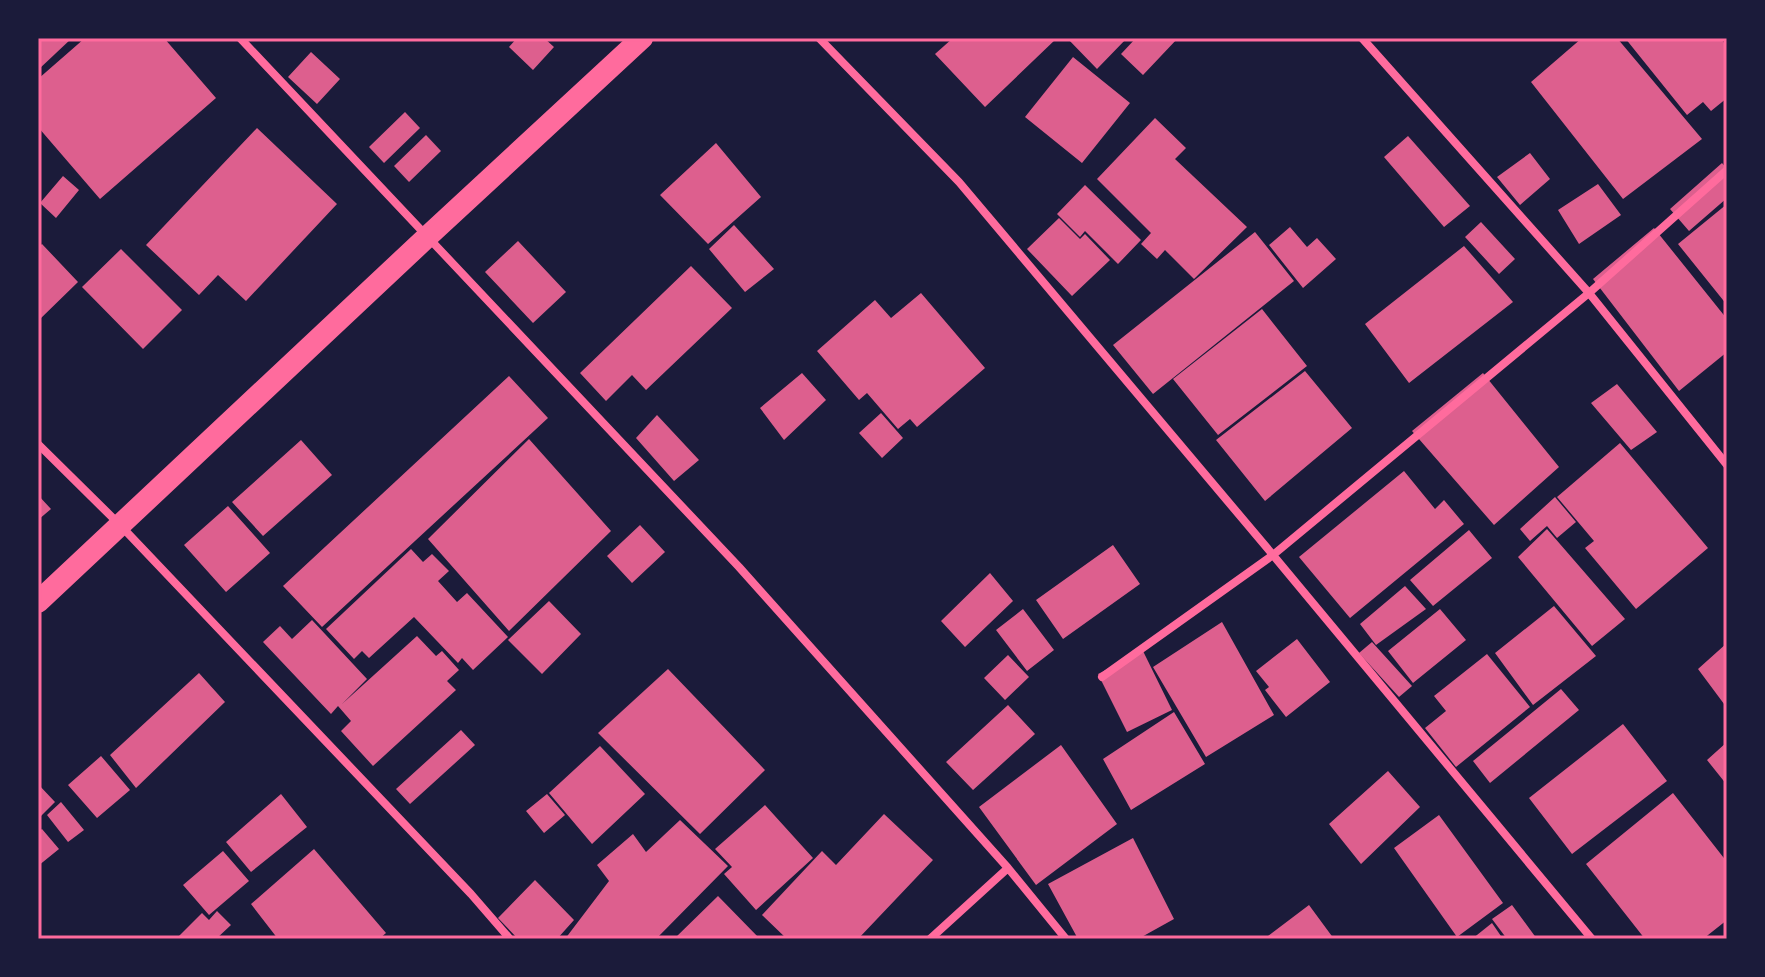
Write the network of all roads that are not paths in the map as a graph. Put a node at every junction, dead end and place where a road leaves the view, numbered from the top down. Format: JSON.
{"nodes":[{"id":1,"x":240,"y":38,"type":"edge"},
{"id":2,"x":642,"y":38,"type":"edge"},
{"id":3,"x":819,"y":38,"type":"edge"},
{"id":4,"x":1362,"y":38,"type":"edge"},
{"id":5,"x":1727,"y":170,"type":"edge"},
{"id":6,"x":427,"y":237,"type":"junction"},
{"id":7,"x":1589,"y":293,"type":"junction"},
{"id":8,"x":38,"y":444,"type":"edge"},
{"id":9,"x":1727,"y":465,"type":"edge"},
{"id":10,"x":121,"y":526,"type":"junction"},
{"id":11,"x":1273,"y":555,"type":"junction"},
{"id":12,"x":38,"y":602,"type":"edge"},
{"id":13,"x":1102,"y":677,"type":"dead end"},
{"id":14,"x":1008,"y":868,"type":"junction"},
{"id":15,"x":510,"y":939,"type":"edge"},
{"id":16,"x":930,"y":939,"type":"edge"},
{"id":17,"x":1066,"y":939,"type":"edge"},
{"id":18,"x":1592,"y":939,"type":"edge"}],
"edges":[{"from":1,"to":6,"type":"street"},
{"from":2,"to":6,"type":"highway"},
{"from":3,"to":11,"type":"street"},
{"from":4,"to":7,"type":"street"},
{"from":5,"to":7,"type":"street"},
{"from":6,"to":10,"type":"highway"},
{"from":6,"to":14,"type":"street"},
{"from":7,"to":9,"type":"street"},
{"from":7,"to":11,"type":"street"},
{"from":8,"to":10,"type":"street"},
{"from":10,"to":12,"type":"highway"},
{"from":10,"to":15,"type":"street"},
{"from":11,"to":13,"type":"street"},
{"from":11,"to":18,"type":"street"},
{"from":14,"to":16,"type":"street"},
{"from":14,"to":17,"type":"street"}]}
